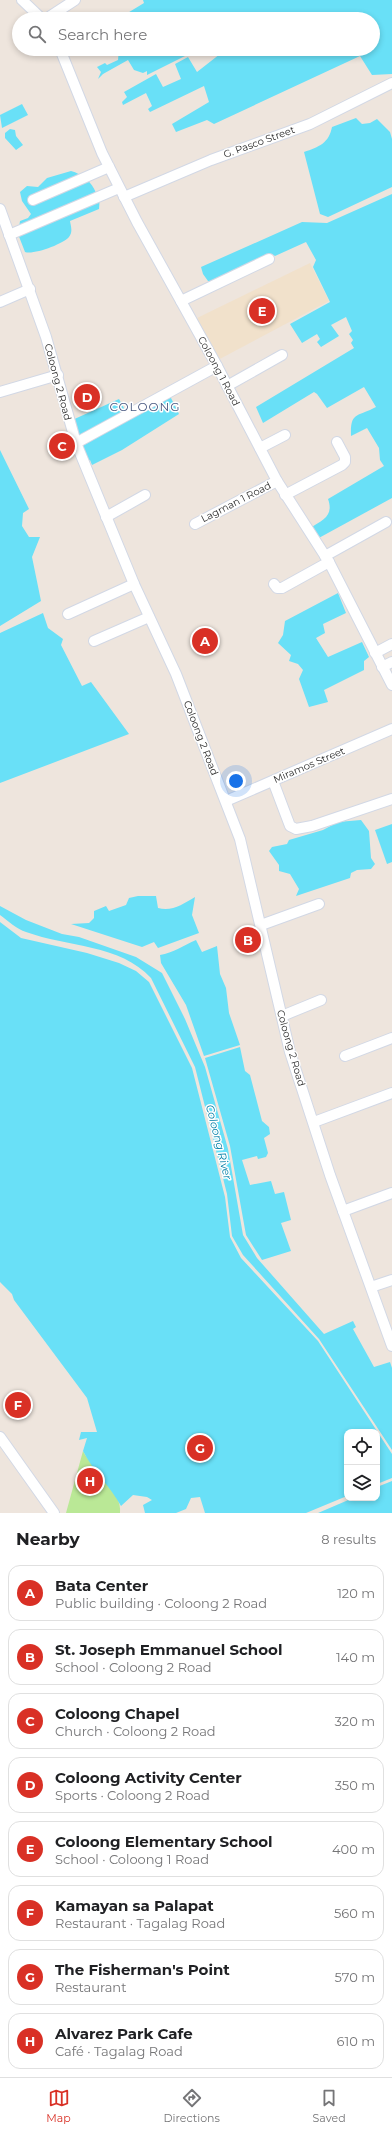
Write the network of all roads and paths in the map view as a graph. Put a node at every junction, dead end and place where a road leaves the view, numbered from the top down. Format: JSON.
{"nodes":[{"id":1,"x":22,"y":0,"type":"edge"},
{"id":2,"x":75,"y":0,"type":"edge"},
{"id":3,"x":35,"y":12,"type":"edge"},
{"id":4,"x":57,"y":12,"type":"edge"},
{"id":5,"x":63,"y":56,"type":"edge"},
{"id":6,"x":392,"y":83,"type":"edge"},
{"id":7,"x":109,"y":167,"type":"junction"},
{"id":8,"x":122,"y":192,"type":"junction"},
{"id":9,"x":33,"y":200,"type":"dead end"},
{"id":10,"x":0,"y":209,"type":"edge"},
{"id":11,"x":10,"y":235,"type":"junction"},
{"id":12,"x":269,"y":260,"type":"dead end"},
{"id":13,"x":30,"y":289,"type":"junction"},
{"id":14,"x":181,"y":301,"type":"junction"},
{"id":15,"x":0,"y":302,"type":"edge"},
{"id":16,"x":282,"y":355,"type":"dead end"},
{"id":17,"x":217,"y":366,"type":"junction"},
{"id":18,"x":58,"y":375,"type":"junction"},
{"id":19,"x":227,"y":386,"type":"junction"},
{"id":20,"x":0,"y":392,"type":"edge"},
{"id":21,"x":285,"y":435,"type":"dead end"},
{"id":22,"x":337,"y":442,"type":"dead end"},
{"id":23,"x":76,"y":443,"type":"junction"},
{"id":24,"x":260,"y":448,"type":"junction"},
{"id":25,"x":277,"y":481,"type":"junction"},
{"id":26,"x":145,"y":495,"type":"dead end"},
{"id":27,"x":285,"y":495,"type":"junction"},
{"id":28,"x":106,"y":517,"type":"junction"},
{"id":29,"x":386,"y":522,"type":"dead end"},
{"id":30,"x":195,"y":524,"type":"dead end"},
{"id":31,"x":327,"y":559,"type":"junction"},
{"id":32,"x":134,"y":584,"type":"junction"},
{"id":33,"x":274,"y":584,"type":"dead end"},
{"id":34,"x":68,"y":614,"type":"dead end"},
{"id":35,"x":149,"y":617,"type":"junction"},
{"id":36,"x":94,"y":641,"type":"dead end"},
{"id":37,"x":392,"y":644,"type":"edge"},
{"id":38,"x":374,"y":653,"type":"junction"},
{"id":39,"x":392,"y":662,"type":"edge"},
{"id":40,"x":382,"y":666,"type":"junction"},
{"id":41,"x":392,"y":685,"type":"edge"},
{"id":42,"x":392,"y":729,"type":"edge"},
{"id":43,"x":273,"y":781,"type":"junction"},
{"id":44,"x":392,"y":799,"type":"edge"},
{"id":45,"x":226,"y":801,"type":"junction"},
{"id":46,"x":319,"y":904,"type":"dead end"},
{"id":47,"x":261,"y":925,"type":"junction"},
{"id":48,"x":321,"y":1000,"type":"dead end"},
{"id":49,"x":282,"y":1016,"type":"junction"},
{"id":50,"x":392,"y":1038,"type":"edge"},
{"id":51,"x":345,"y":1056,"type":"dead end"},
{"id":52,"x":392,"y":1093,"type":"edge"},
{"id":53,"x":314,"y":1122,"type":"junction"},
{"id":54,"x":392,"y":1193,"type":"edge"},
{"id":55,"x":344,"y":1211,"type":"junction"},
{"id":56,"x":392,"y":1280,"type":"edge"},
{"id":57,"x":371,"y":1287,"type":"junction"},
{"id":58,"x":392,"y":1346,"type":"edge"},
{"id":59,"x":0,"y":1437,"type":"edge"},
{"id":60,"x":54,"y":1513,"type":"edge"}],
"edges":[{"from":1,"to":3,"type":"street"},
{"from":2,"to":4,"type":"street"},
{"from":5,"to":7,"type":"street","name":"Coloong 1 Road"},
{"from":6,"to":8,"type":"street","name":"G. Pasco Street"},
{"from":7,"to":8,"type":"street","name":"Coloong 1 Road"},
{"from":7,"to":9,"type":"street"},
{"from":8,"to":11,"type":"street","name":"G. Pasco Street"},
{"from":8,"to":14,"type":"street","name":"Coloong 1 Road"},
{"from":10,"to":11,"type":"street","name":"Coloong 2 Road"},
{"from":11,"to":13,"type":"street","name":"Coloong 2 Road"},
{"from":12,"to":14,"type":"street"},
{"from":13,"to":15,"type":"street"},
{"from":13,"to":18,"type":"street","name":"Coloong 2 Road"},
{"from":14,"to":17,"type":"street","name":"Coloong 1 Road"},
{"from":16,"to":19,"type":"street"},
{"from":17,"to":19,"type":"street","name":"Coloong 1 Road"},
{"from":17,"to":23,"type":"street"},
{"from":18,"to":20,"type":"street"},
{"from":18,"to":23,"type":"street","name":"Coloong 2 Road"},
{"from":19,"to":24,"type":"street","name":"Coloong 1 Road"},
{"from":21,"to":24,"type":"street"},
{"from":22,"to":27,"type":"street"},
{"from":23,"to":28,"type":"street","name":"Coloong 2 Road"},
{"from":24,"to":25,"type":"street","name":"Coloong 1 Road"},
{"from":25,"to":27,"type":"street","name":"Coloong 1 Road"},
{"from":25,"to":30,"type":"street","name":"Lagman 1 Road"},
{"from":26,"to":28,"type":"street"},
{"from":27,"to":31,"type":"street","name":"Coloong 1 Road"},
{"from":28,"to":32,"type":"street","name":"Coloong 2 Road"},
{"from":29,"to":31,"type":"street"},
{"from":31,"to":33,"type":"street"},
{"from":31,"to":38,"type":"street","name":"Coloong 1 Road"},
{"from":32,"to":34,"type":"street"},
{"from":32,"to":35,"type":"street","name":"Coloong 2 Road"},
{"from":35,"to":36,"type":"street"},
{"from":35,"to":45,"type":"street","name":"Coloong 2 Road"},
{"from":37,"to":38,"type":"street"},
{"from":38,"to":40,"type":"street","name":"Coloong 1 Road"},
{"from":39,"to":40,"type":"street"},
{"from":40,"to":41,"type":"street","name":"Coloong 1 Road"},
{"from":42,"to":43,"type":"street","name":"Miramos Street"},
{"from":43,"to":44,"type":"street"},
{"from":43,"to":45,"type":"street","name":"Miramos Street"},
{"from":45,"to":47,"type":"street","name":"Coloong 2 Road"},
{"from":46,"to":47,"type":"street"},
{"from":47,"to":49,"type":"street","name":"Coloong 2 Road"},
{"from":48,"to":49,"type":"street"},
{"from":49,"to":53,"type":"street","name":"Coloong 2 Road"},
{"from":50,"to":51,"type":"street"},
{"from":52,"to":53,"type":"street"},
{"from":53,"to":55,"type":"street","name":"Coloong 2 Road"},
{"from":54,"to":55,"type":"street"},
{"from":55,"to":57,"type":"street","name":"Coloong 2 Road"},
{"from":56,"to":57,"type":"street"},
{"from":57,"to":58,"type":"street","name":"Coloong 2 Road"},
{"from":59,"to":60,"type":"street"}]}
